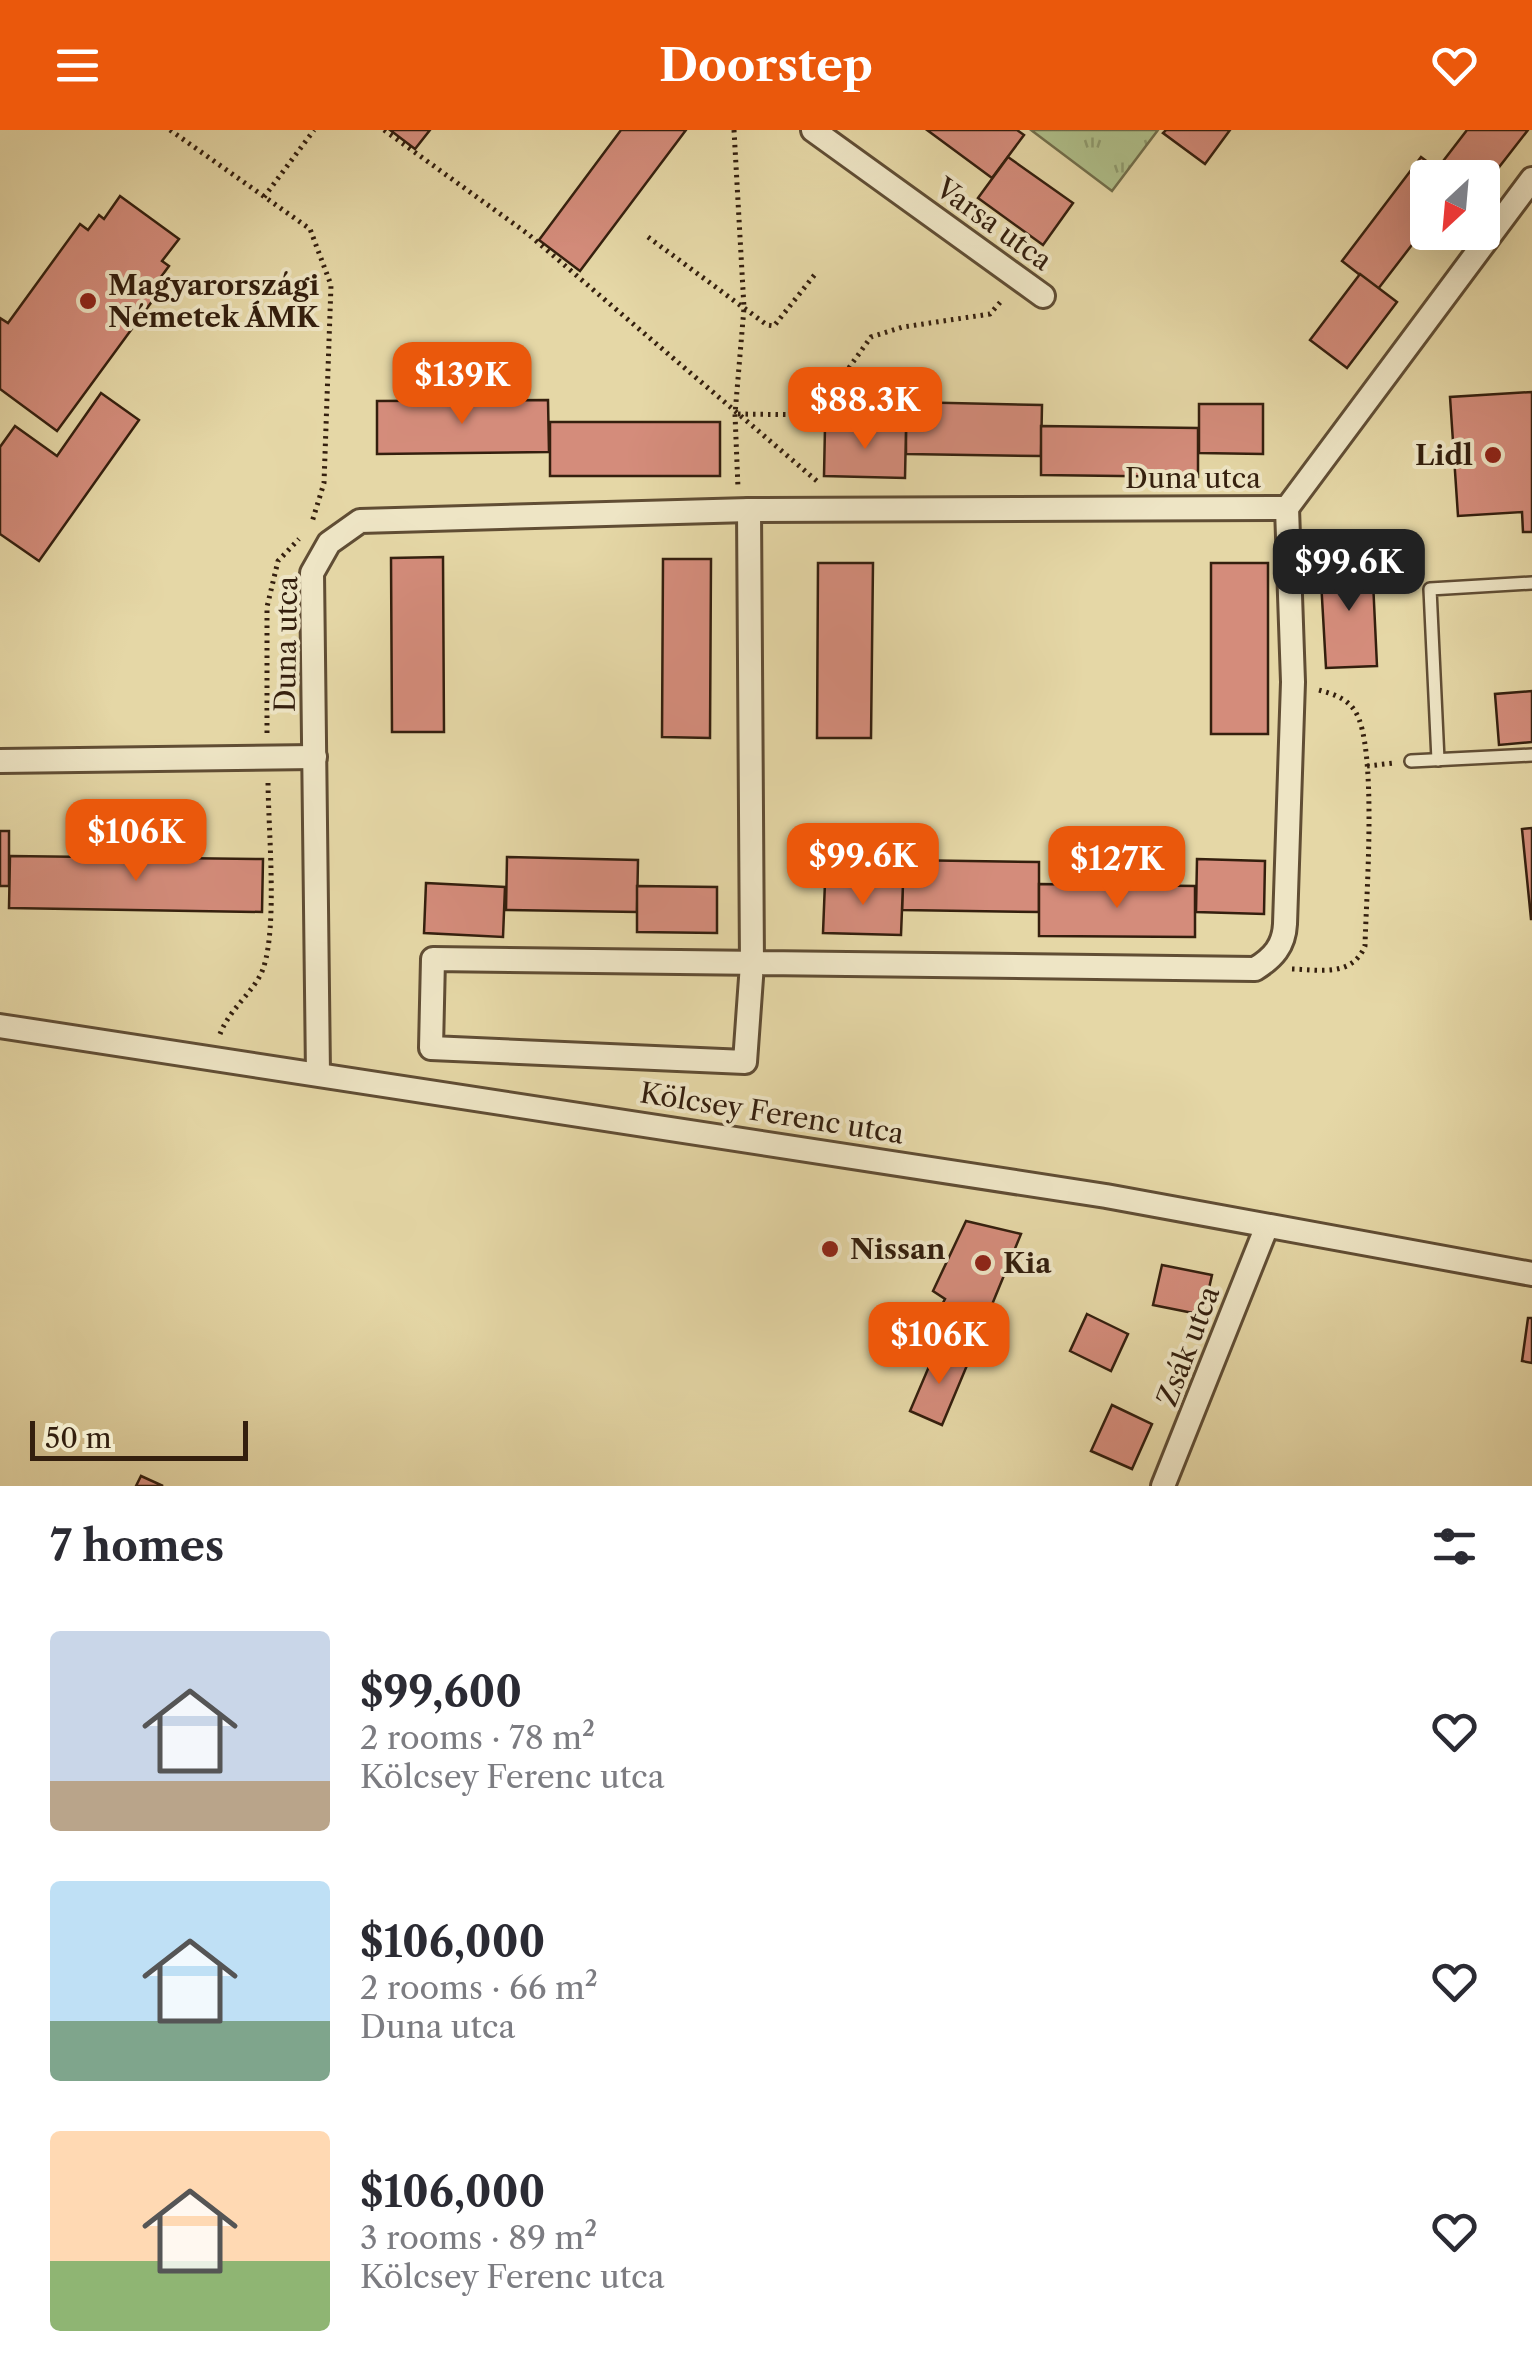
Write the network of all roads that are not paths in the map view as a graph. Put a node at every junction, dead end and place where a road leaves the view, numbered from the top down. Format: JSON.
{"nodes":[{"id":1,"x":814,"y":130,"type":"edge"},
{"id":2,"x":1532,"y":179,"type":"edge"},
{"id":3,"x":1043,"y":296,"type":"dead end"},
{"id":4,"x":1287,"y":508,"type":"junction"},
{"id":5,"x":744,"y":510,"type":"junction"},
{"id":6,"x":1532,"y":584,"type":"edge"},
{"id":7,"x":1532,"y":756,"type":"edge"},
{"id":8,"x":315,"y":757,"type":"junction"},
{"id":9,"x":1438,"y":760,"type":"junction"},
{"id":10,"x":0,"y":761,"type":"edge"},
{"id":11,"x":1412,"y":762,"type":"dead end"},
{"id":12,"x":752,"y":964,"type":"junction"},
{"id":13,"x":0,"y":1026,"type":"edge"},
{"id":14,"x":318,"y":1074,"type":"junction"},
{"id":15,"x":1267,"y":1226,"type":"junction"},
{"id":16,"x":1532,"y":1274,"type":"edge"},
{"id":17,"x":1163,"y":1486,"type":"edge"}],
"edges":[{"from":1,"to":3,"type":"street","name":"Varsa utca"},
{"from":2,"to":4,"type":"street","name":"Duna utca"},
{"from":4,"to":5,"type":"street","name":"Duna utca"},
{"from":4,"to":12,"type":"street","name":"Kölcsey Ferenc utca"},
{"from":5,"to":8,"type":"street","name":"Duna utca"},
{"from":5,"to":12,"type":"street"},
{"from":6,"to":9,"type":"lane"},
{"from":7,"to":9,"type":"lane"},
{"from":8,"to":10,"type":"street"},
{"from":8,"to":14,"type":"street","name":"Duna utca"},
{"from":9,"to":11,"type":"lane"},
{"from":12,"to":12,"type":"street","name":"Kölcsey Ferenc utca"},
{"from":13,"to":14,"type":"street","name":"Kölcsey Ferenc utca"},
{"from":14,"to":15,"type":"street","name":"Kölcsey Ferenc utca"},
{"from":15,"to":16,"type":"street","name":"Kölcsey Ferenc utca"},
{"from":15,"to":17,"type":"street","name":"Zsák utca"}]}
